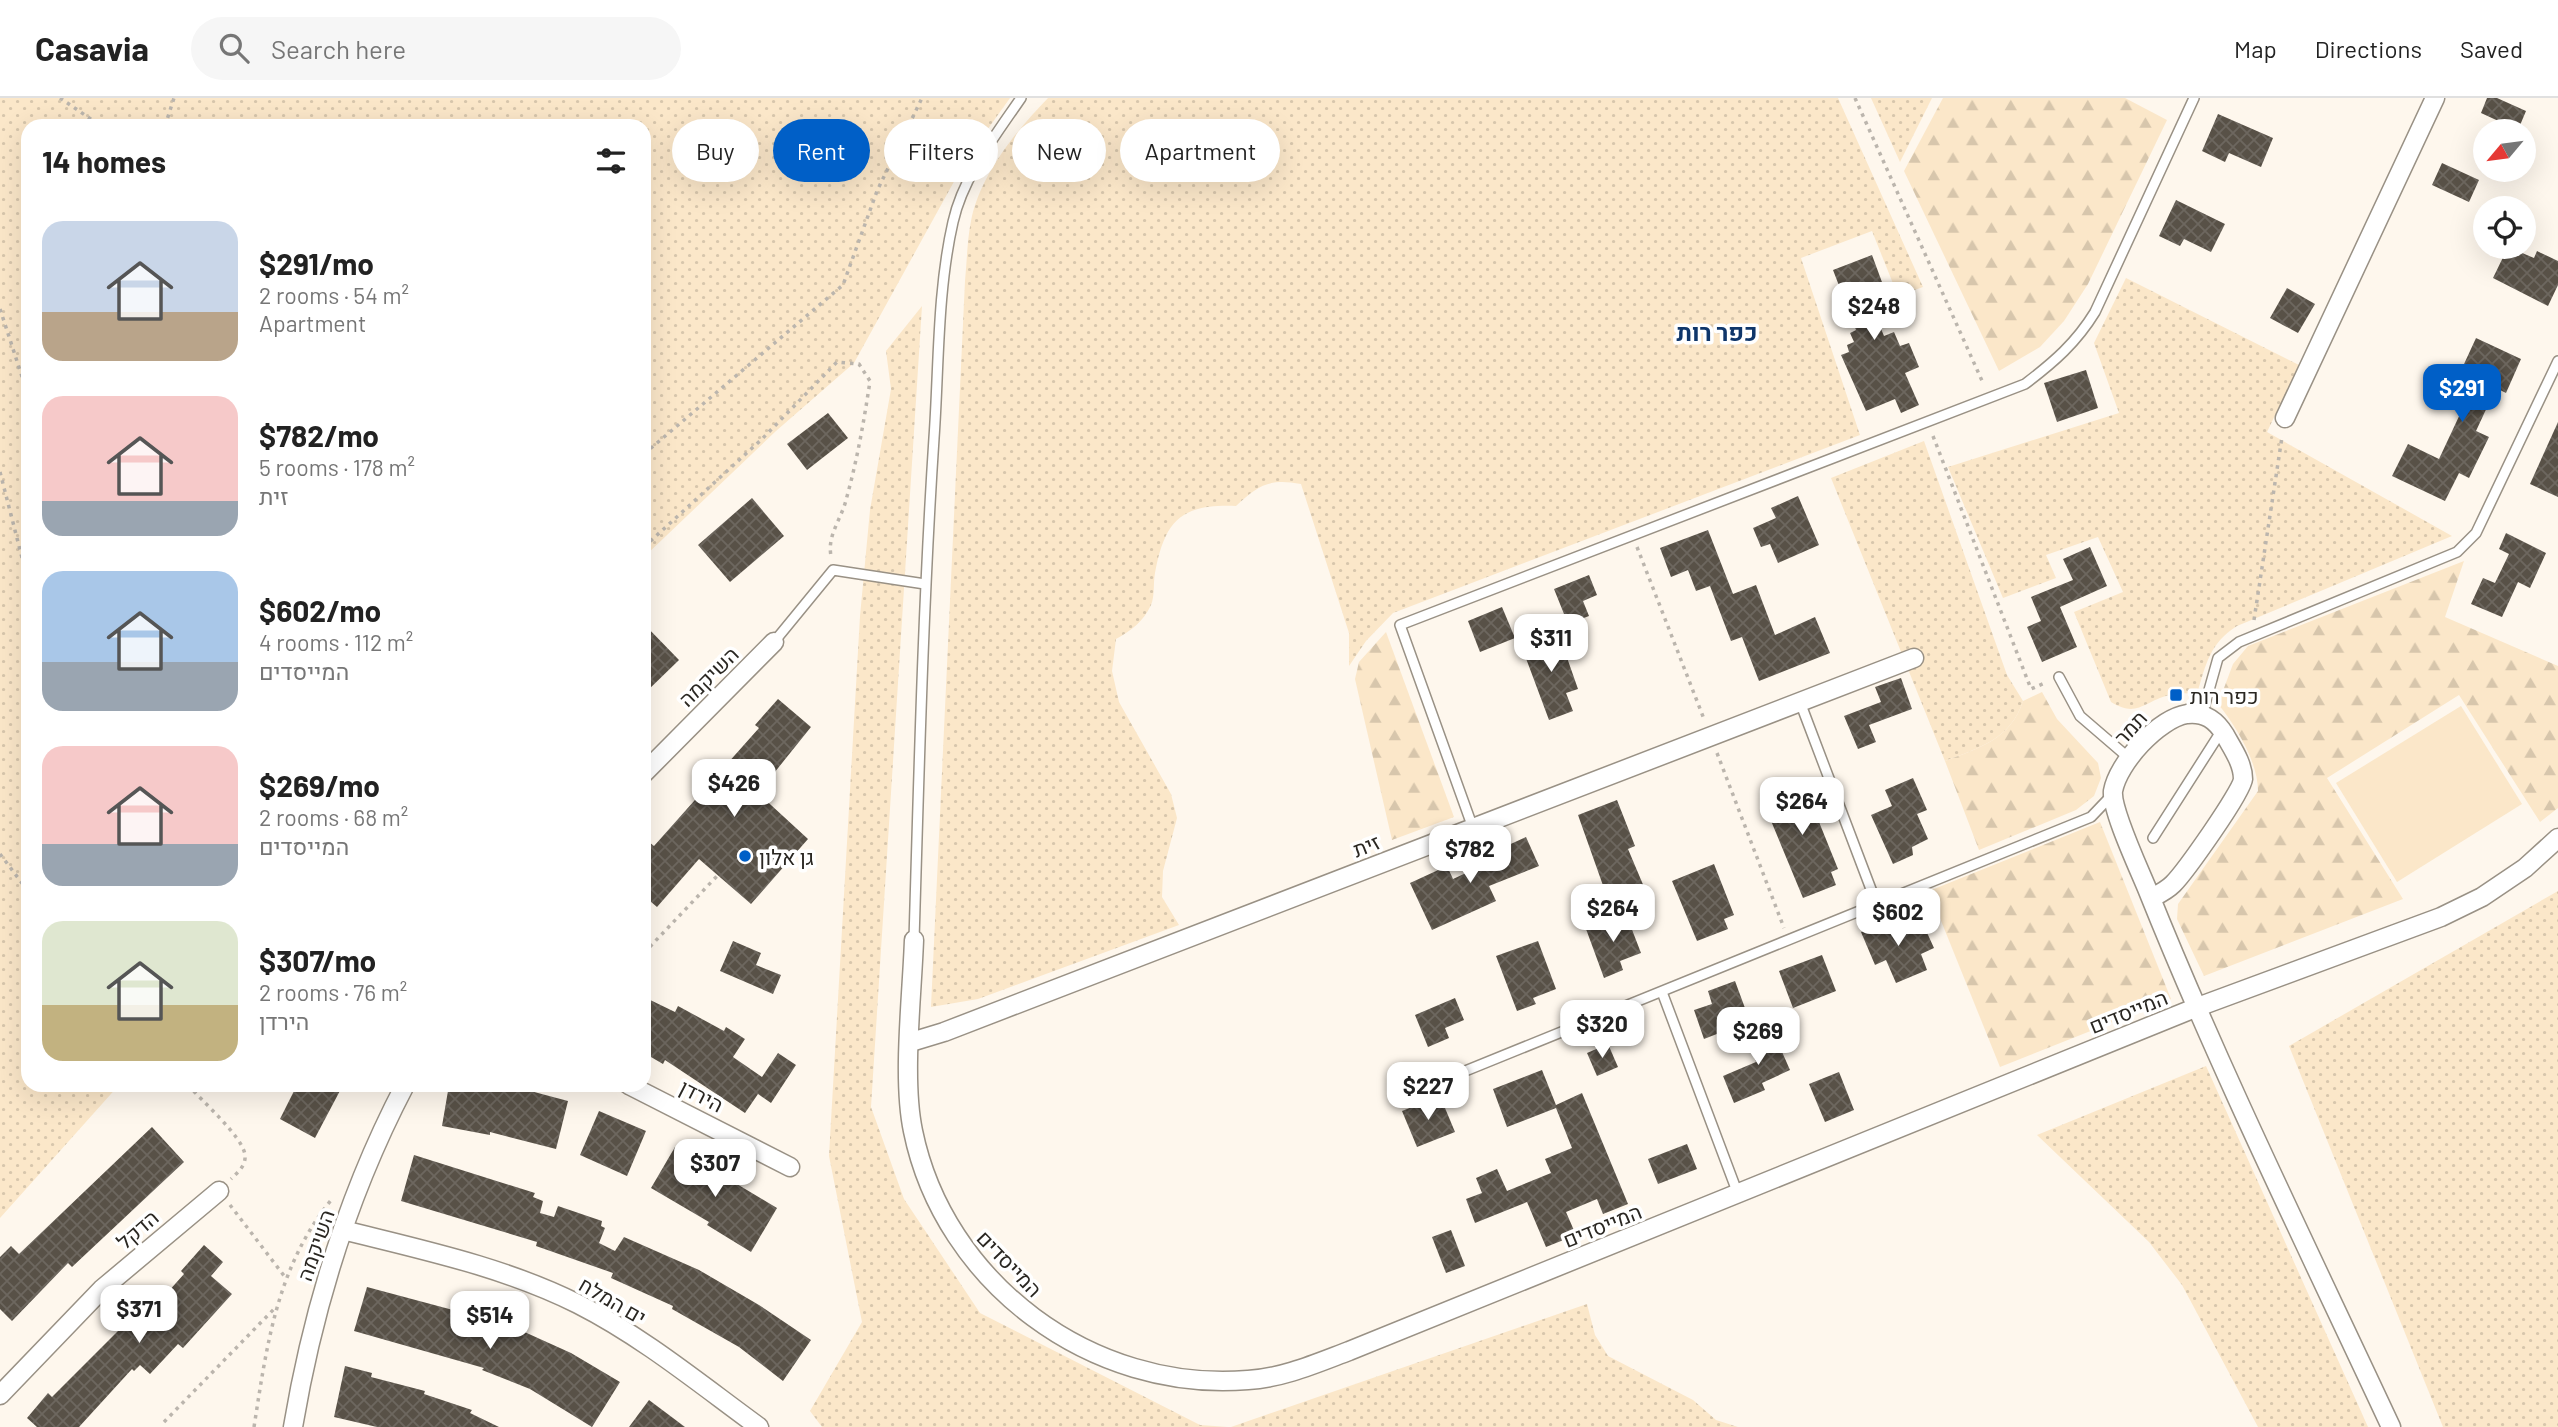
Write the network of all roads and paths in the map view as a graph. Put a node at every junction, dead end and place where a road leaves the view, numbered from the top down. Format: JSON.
{"nodes":[{"id":1,"x":60,"y":98,"type":"edge"},
{"id":2,"x":174,"y":98,"type":"edge"},
{"id":3,"x":922,"y":98,"type":"edge"},
{"id":4,"x":1021,"y":98,"type":"edge"},
{"id":5,"x":1855,"y":98,"type":"edge"},
{"id":6,"x":2194,"y":98,"type":"edge"},
{"id":7,"x":2435,"y":98,"type":"edge"},
{"id":8,"x":91,"y":119,"type":"edge"},
{"id":9,"x":167,"y":119,"type":"edge"},
{"id":10,"x":0,"y":309,"type":"edge"},
{"id":11,"x":2558,"y":361,"type":"edge"},
{"id":12,"x":21,"y":374,"type":"edge"},
{"id":13,"x":1991,"y":399,"type":"junction"},
{"id":14,"x":2285,"y":418,"type":"joint"},
{"id":15,"x":1928,"y":423,"type":"junction"},
{"id":16,"x":651,"y":448,"type":"edge"},
{"id":17,"x":0,"y":472,"type":"edge"},
{"id":18,"x":651,"y":541,"type":"edge"},
{"id":19,"x":21,"y":554,"type":"edge"},
{"id":20,"x":833,"y":570,"type":"junction"},
{"id":21,"x":925,"y":584,"type":"junction"},
{"id":22,"x":2252,"y":637,"type":"junction"},
{"id":23,"x":774,"y":642,"type":"joint"},
{"id":24,"x":1914,"y":658,"type":"dead end"},
{"id":25,"x":2059,"y":677,"type":"joint"},
{"id":26,"x":1800,"y":702,"type":"junction"},
{"id":27,"x":2202,"y":715,"type":"junction"},
{"id":28,"x":2222,"y":730,"type":"junction"},
{"id":29,"x":2130,"y":760,"type":"junction"},
{"id":30,"x":651,"y":766,"type":"edge"},
{"id":31,"x":2113,"y":794,"type":"junction"},
{"id":32,"x":1473,"y":828,"type":"junction"},
{"id":33,"x":2153,"y":838,"type":"dead end"},
{"id":34,"x":2558,"y":838,"type":"edge"},
{"id":35,"x":0,"y":854,"type":"edge"},
{"id":36,"x":718,"y":876,"type":"dead end"},
{"id":37,"x":21,"y":882,"type":"edge"},
{"id":38,"x":2151,"y":898,"type":"junction"},
{"id":39,"x":1877,"y":905,"type":"junction"},
{"id":40,"x":914,"y":940,"type":"joint"},
{"id":41,"x":651,"y":946,"type":"edge"},
{"id":42,"x":1662,"y":992,"type":"junction"},
{"id":43,"x":2195,"y":1009,"type":"junction"},
{"id":44,"x":911,"y":1042,"type":"junction"},
{"id":45,"x":1416,"y":1091,"type":"dead end"},
{"id":46,"x":194,"y":1092,"type":"edge"},
{"id":47,"x":402,"y":1092,"type":"edge"},
{"id":48,"x":643,"y":1092,"type":"edge"},
{"id":49,"x":790,"y":1167,"type":"dead end"},
{"id":50,"x":340,"y":1189,"type":"dead end"},
{"id":51,"x":219,"y":1191,"type":"junction"},
{"id":52,"x":1738,"y":1194,"type":"junction"},
{"id":53,"x":343,"y":1230,"type":"junction"},
{"id":54,"x":285,"y":1277,"type":"junction"},
{"id":55,"x":277,"y":1306,"type":"junction"},
{"id":56,"x":0,"y":1395,"type":"edge"},
{"id":57,"x":164,"y":1422,"type":"dead end"},
{"id":58,"x":254,"y":1427,"type":"edge"},
{"id":59,"x":293,"y":1427,"type":"edge"},
{"id":60,"x":759,"y":1427,"type":"edge"},
{"id":61,"x":2391,"y":1427,"type":"edge"}],
"edges":[{"from":1,"to":8,"type":"path"},
{"from":2,"to":9,"type":"path"},
{"from":3,"to":16,"type":"path"},
{"from":4,"to":21,"type":"lane"},
{"from":5,"to":13,"type":"path"},
{"from":6,"to":13,"type":"lane"},
{"from":7,"to":14,"type":"street"},
{"from":10,"to":12,"type":"path"},
{"from":11,"to":22,"type":"lane"},
{"from":13,"to":15,"type":"lane"},
{"from":14,"to":22,"type":"path"},
{"from":15,"to":25,"type":"path"},
{"from":15,"to":32,"type":"lane"},
{"from":17,"to":19,"type":"path"},
{"from":18,"to":20,"type":"path"},
{"from":20,"to":21,"type":"lane"},
{"from":20,"to":23,"type":"lane"},
{"from":21,"to":40,"type":"lane"},
{"from":22,"to":27,"type":"lane"},
{"from":23,"to":30,"type":"street","name":"השיקמה"},
{"from":24,"to":26,"type":"street","name":"זית"},
{"from":25,"to":29,"type":"lane"},
{"from":26,"to":32,"type":"street","name":"זית"},
{"from":26,"to":39,"type":"lane"},
{"from":27,"to":28,"type":"street"},
{"from":27,"to":29,"type":"street","name":"תמר"},
{"from":28,"to":33,"type":"lane"},
{"from":28,"to":38,"type":"street"},
{"from":29,"to":31,"type":"street","name":"תמר"},
{"from":31,"to":38,"type":"street"},
{"from":31,"to":39,"type":"lane"},
{"from":32,"to":44,"type":"street","name":"זית"},
{"from":34,"to":43,"type":"street","name":"המייסדים"},
{"from":35,"to":37,"type":"path"},
{"from":36,"to":41,"type":"path"},
{"from":38,"to":43,"type":"street"},
{"from":39,"to":42,"type":"lane"},
{"from":40,"to":44,"type":"street","name":"המייסדים"},
{"from":42,"to":45,"type":"lane"},
{"from":42,"to":52,"type":"lane"},
{"from":43,"to":52,"type":"street","name":"המייסדים"},
{"from":43,"to":61,"type":"street"},
{"from":44,"to":52,"type":"street","name":"המייסדים"},
{"from":46,"to":51,"type":"path"},
{"from":47,"to":53,"type":"street","name":"השיקמה"},
{"from":48,"to":49,"type":"street","name":"הירדן"},
{"from":50,"to":54,"type":"path"},
{"from":51,"to":54,"type":"path"},
{"from":51,"to":56,"type":"street","name":"הדקל"},
{"from":53,"to":59,"type":"street","name":"השיקמה"},
{"from":53,"to":60,"type":"street","name":"ים המלח"},
{"from":54,"to":55,"type":"path"},
{"from":55,"to":57,"type":"path"},
{"from":55,"to":58,"type":"path"}]}
